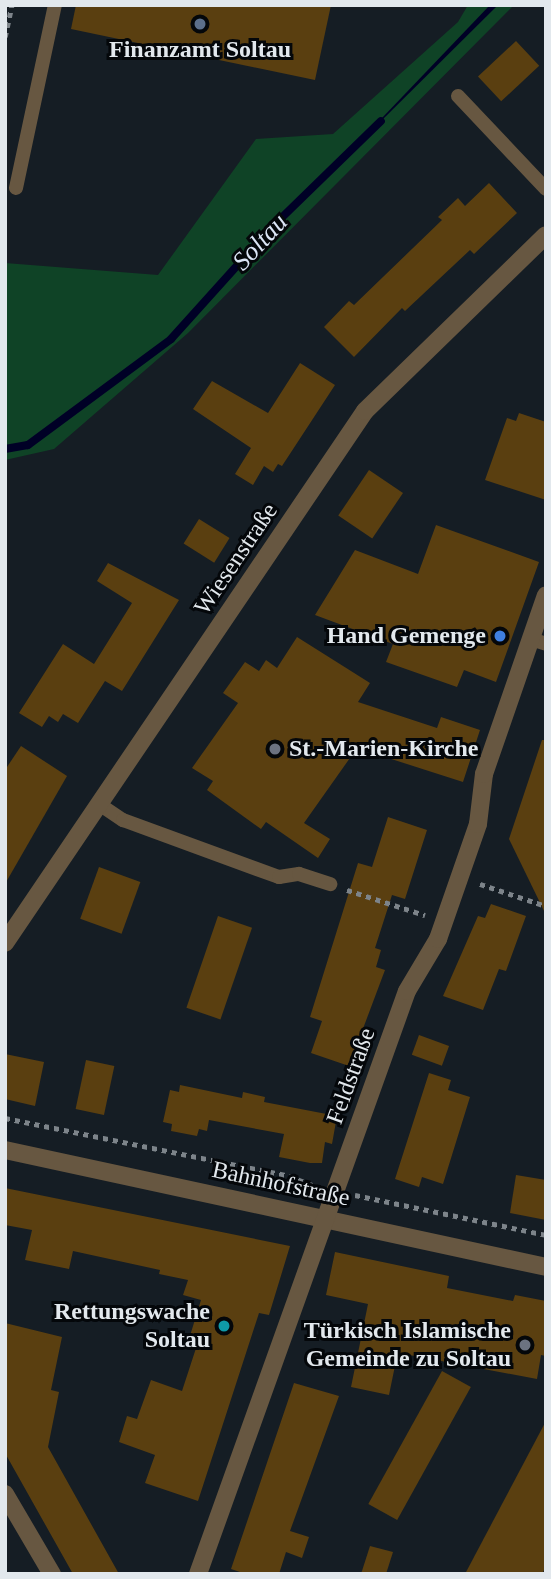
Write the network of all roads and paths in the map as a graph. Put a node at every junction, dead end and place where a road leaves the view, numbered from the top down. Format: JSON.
{"nodes":[{"id":1,"x":12,"y":5,"type":"edge"},
{"id":2,"x":55,"y":5,"type":"edge"},
{"id":3,"x":5,"y":37,"type":"edge"},
{"id":4,"x":458,"y":96,"type":"dead end"},
{"id":5,"x":16,"y":188,"type":"dead end"},
{"id":6,"x":546,"y":189,"type":"edge"},
{"id":7,"x":546,"y":236,"type":"edge"},
{"id":8,"x":546,"y":596,"type":"edge"},
{"id":9,"x":538,"y":642,"type":"edge"},
{"id":10,"x":99,"y":804,"type":"junction"},
{"id":11,"x":459,"y":877,"type":"junction"},
{"id":12,"x":330,"y":884,"type":"joint"},
{"id":13,"x":546,"y":906,"type":"edge"},
{"id":14,"x":444,"y":921,"type":"junction"},
{"id":15,"x":5,"y":943,"type":"edge"},
{"id":16,"x":5,"y":1118,"type":"edge"},
{"id":17,"x":5,"y":1150,"type":"edge"},
{"id":18,"x":335,"y":1191,"type":"junction"},
{"id":19,"x":360,"y":1196,"type":"dead end"},
{"id":20,"x":325,"y":1219,"type":"junction"},
{"id":21,"x":546,"y":1235,"type":"edge"},
{"id":22,"x":546,"y":1267,"type":"edge"},
{"id":23,"x":5,"y":1494,"type":"edge"},
{"id":24,"x":52,"y":1574,"type":"edge"},
{"id":25,"x":198,"y":1574,"type":"edge"}],
"edges":[{"from":1,"to":3,"type":"path"},
{"from":2,"to":5,"type":"lane"},
{"from":4,"to":6,"type":"lane"},
{"from":7,"to":10,"type":"street","name":"Wiesenstraße"},
{"from":8,"to":9,"type":"street","name":"Feldstraße"},
{"from":9,"to":11,"type":"street","name":"Feldstraße"},
{"from":10,"to":12,"type":"lane"},
{"from":10,"to":15,"type":"street","name":"Wiesenstraße"},
{"from":11,"to":13,"type":"path"},
{"from":11,"to":14,"type":"street","name":"Feldstraße"},
{"from":12,"to":14,"type":"path"},
{"from":14,"to":18,"type":"street","name":"Feldstraße"},
{"from":16,"to":18,"type":"path"},
{"from":17,"to":20,"type":"street","name":"Bahnhofstraße"},
{"from":18,"to":20,"type":"street","name":"Feldstraße"},
{"from":19,"to":21,"type":"path"},
{"from":20,"to":22,"type":"street","name":"Bahnhofstraße"},
{"from":20,"to":25,"type":"street","name":"Feldstraße"},
{"from":23,"to":24,"type":"street"}]}
